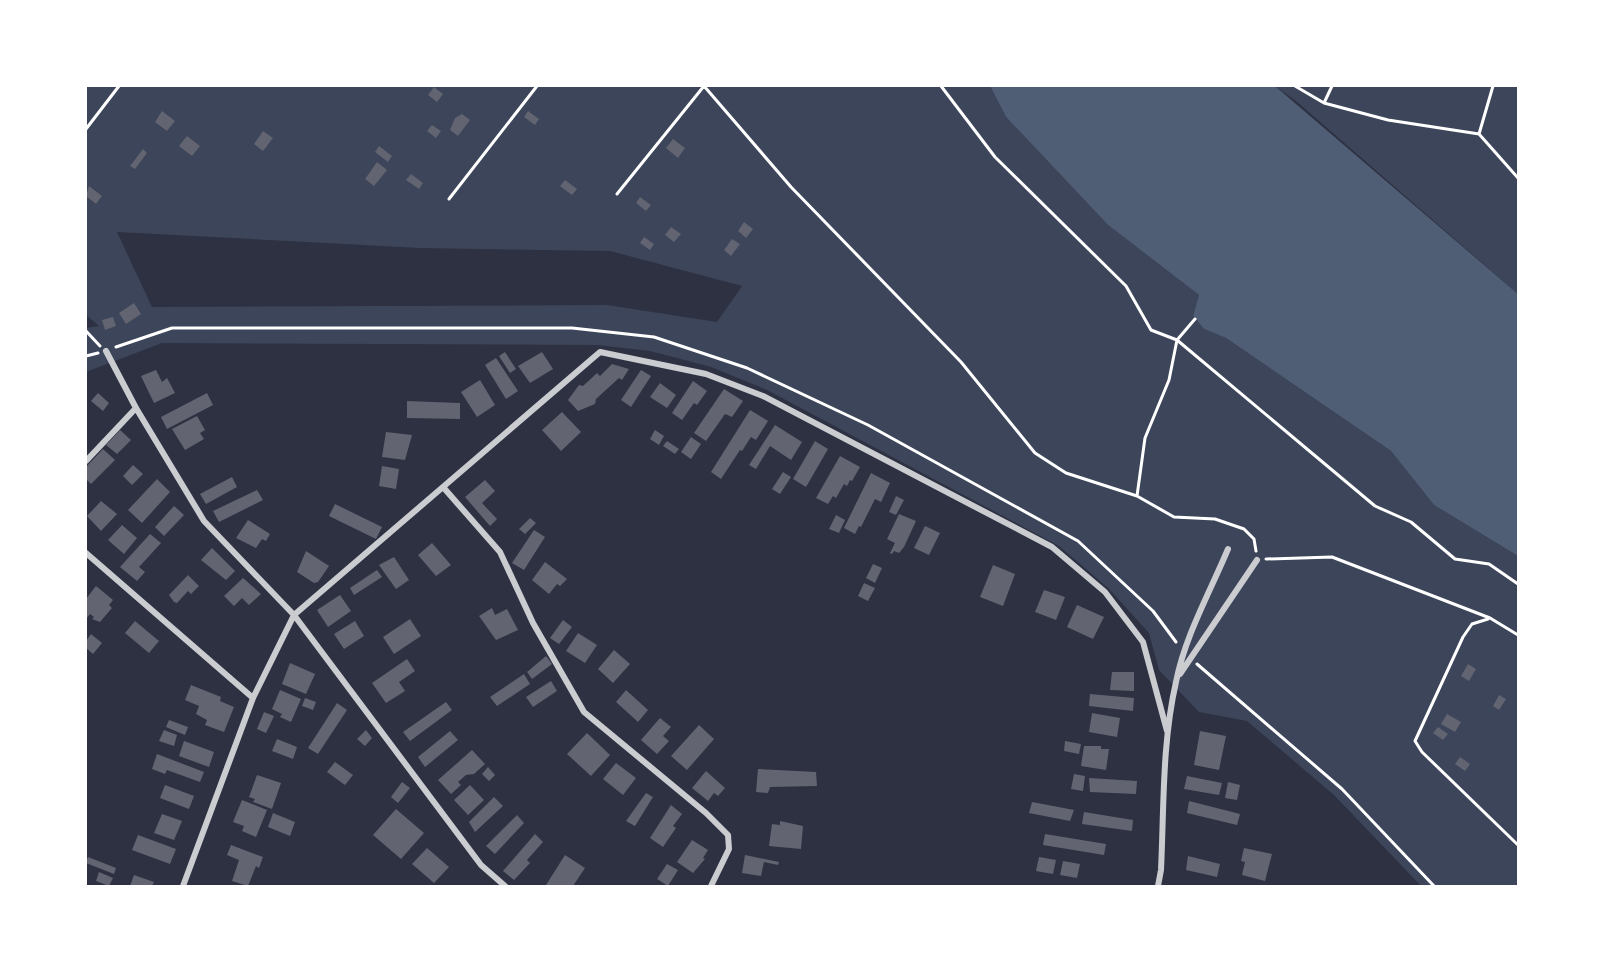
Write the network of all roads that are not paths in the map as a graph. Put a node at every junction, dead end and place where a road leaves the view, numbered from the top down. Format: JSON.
{"nodes":[{"id":1,"x":106,"y":351,"type":"road end"},
{"id":2,"x":136,"y":408,"type":"junction"},
{"id":3,"x":86,"y":461,"type":"edge"},
{"id":4,"x":443,"y":487,"type":"junction"},
{"id":5,"x":1228,"y":549,"type":"dead end"},
{"id":6,"x":86,"y":553,"type":"edge"},
{"id":7,"x":1257,"y":560,"type":"road end"},
{"id":8,"x":294,"y":615,"type":"junction"},
{"id":9,"x":1176,"y":680,"type":"junction"},
{"id":10,"x":253,"y":698,"type":"junction"},
{"id":11,"x":1167,"y":731,"type":"junction"},
{"id":12,"x":183,"y":886,"type":"edge"},
{"id":13,"x":505,"y":886,"type":"edge"},
{"id":14,"x":711,"y":886,"type":"edge"},
{"id":15,"x":1158,"y":886,"type":"edge"}],
"edges":[{"from":1,"to":2,"type":"street"},
{"from":2,"to":3,"type":"street"},
{"from":2,"to":8,"type":"street"},
{"from":4,"to":8,"type":"street"},
{"from":4,"to":11,"type":"street"},
{"from":4,"to":14,"type":"street"},
{"from":5,"to":9,"type":"street"},
{"from":6,"to":10,"type":"street"},
{"from":7,"to":9,"type":"street"},
{"from":8,"to":10,"type":"street"},
{"from":8,"to":13,"type":"street"},
{"from":9,"to":11,"type":"street"},
{"from":10,"to":12,"type":"street"},
{"from":11,"to":15,"type":"street"}]}
